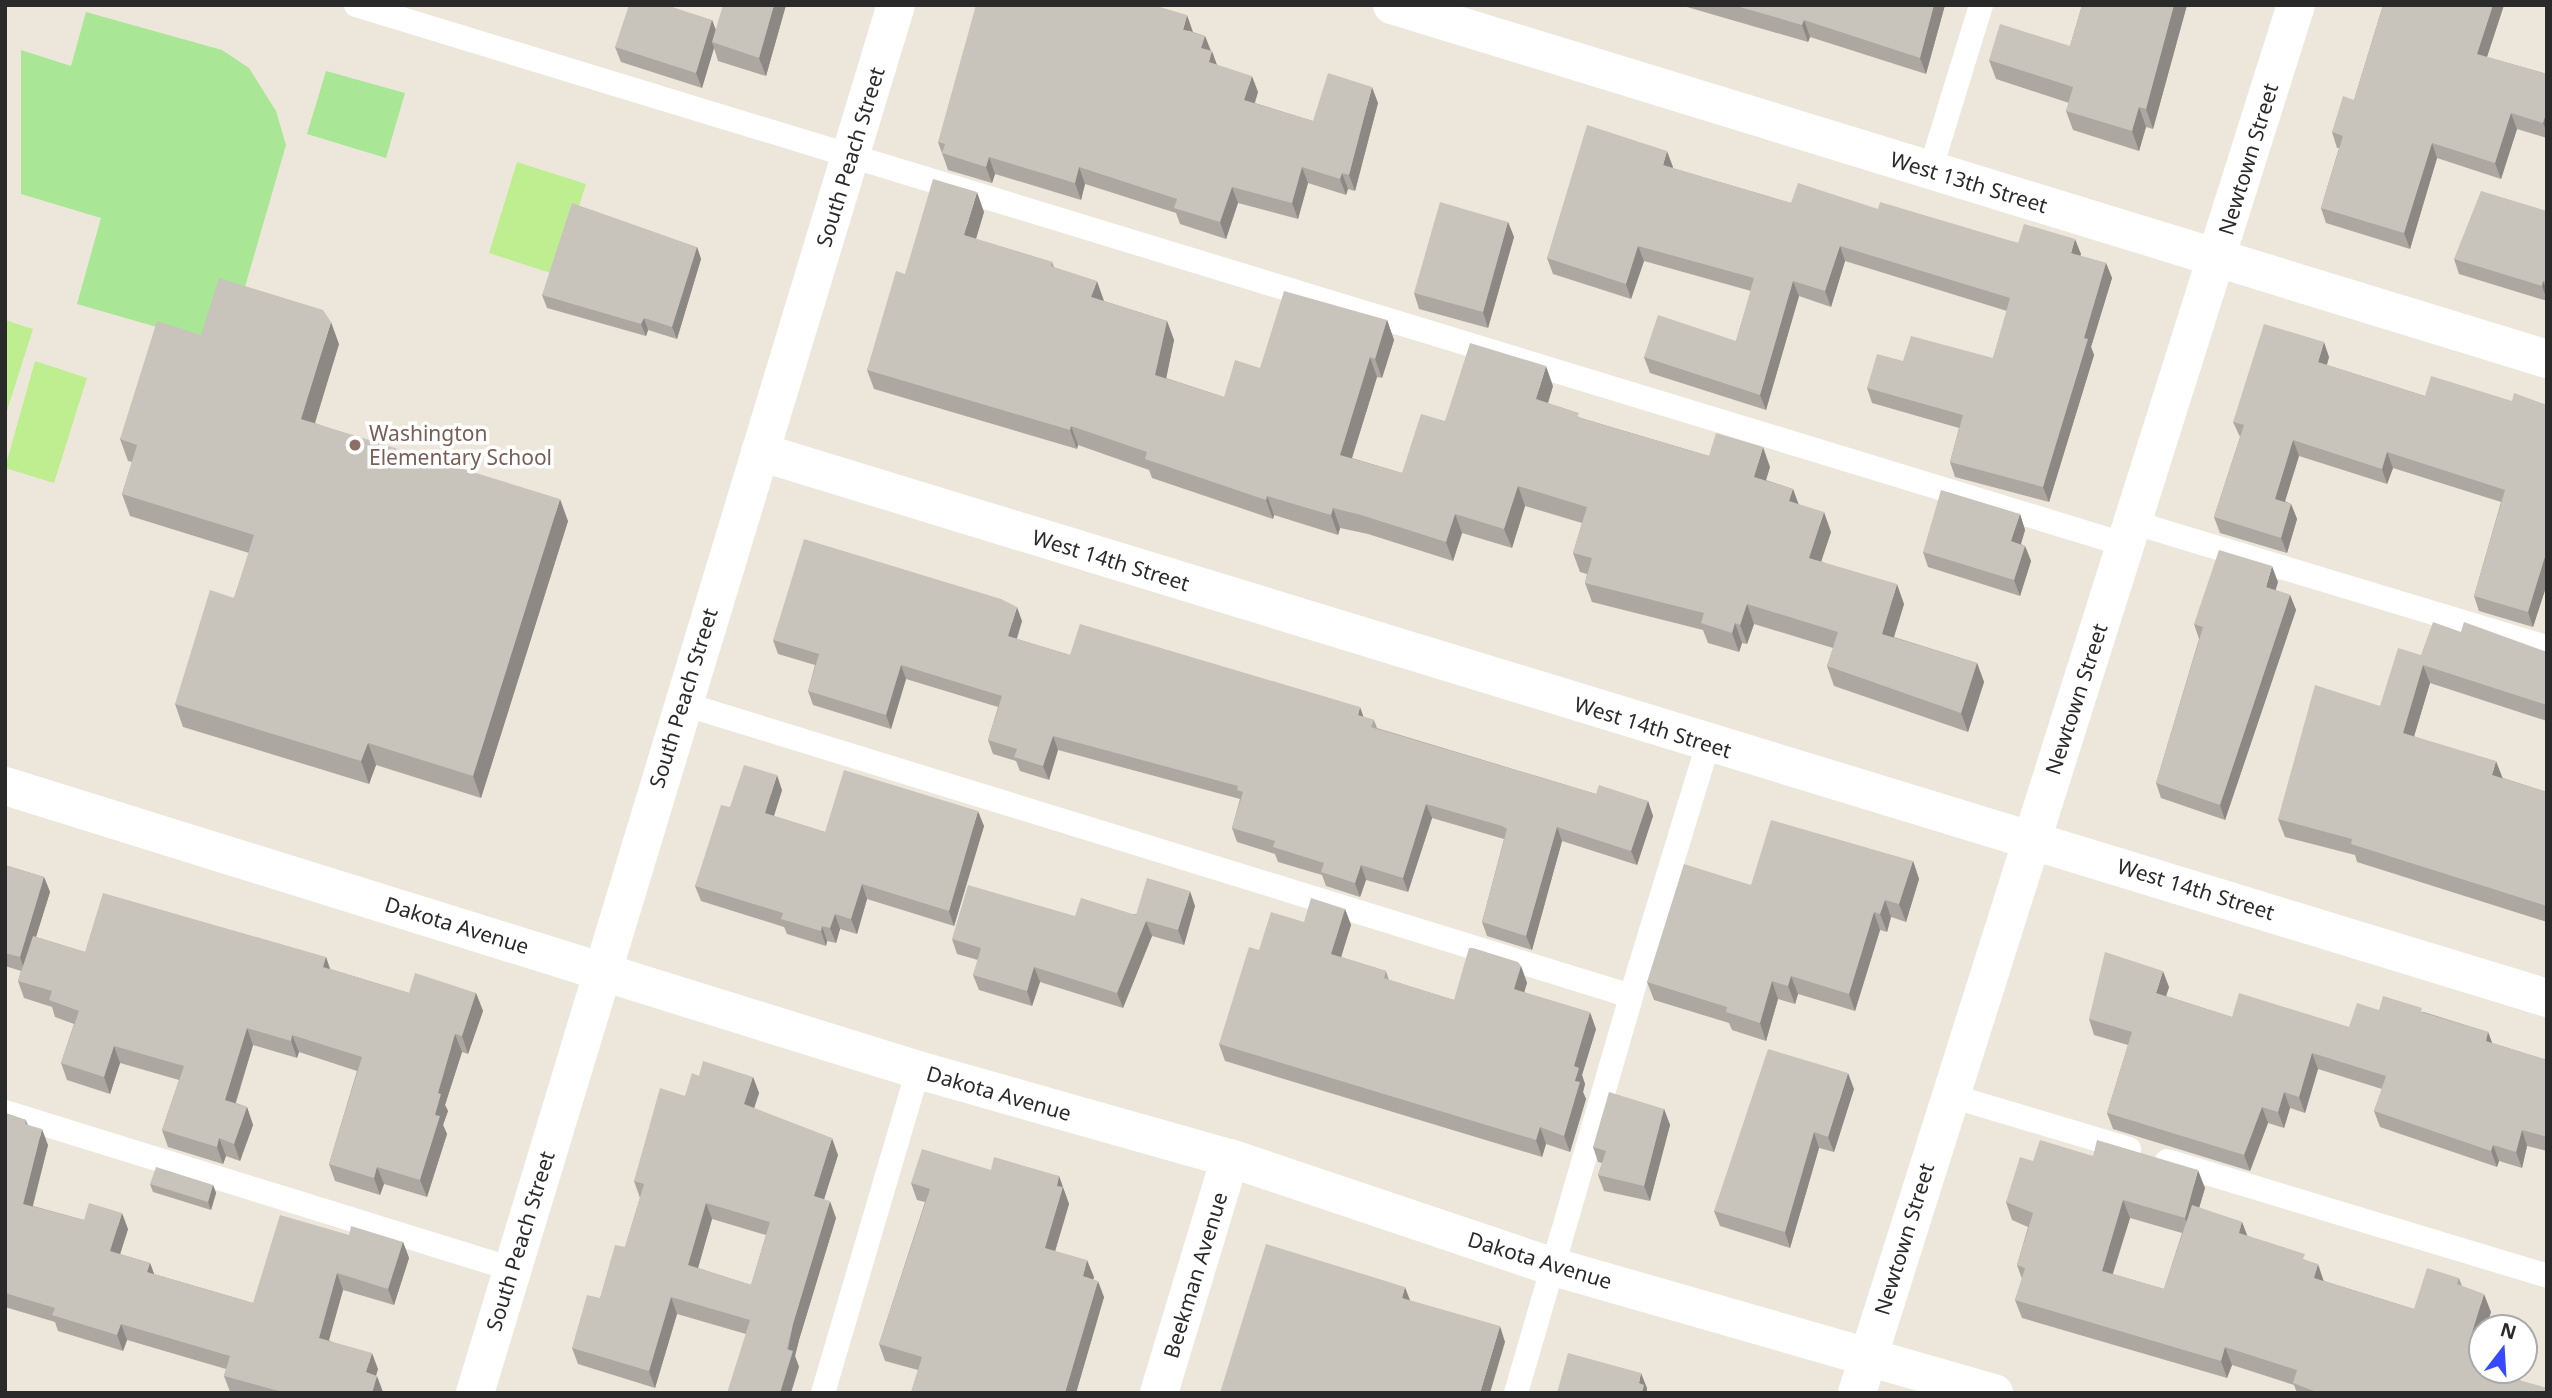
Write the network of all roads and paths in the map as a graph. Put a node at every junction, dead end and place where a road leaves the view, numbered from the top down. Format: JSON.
{"nodes":[{"id":1,"x":356,"y":5,"type":"edge"},
{"id":2,"x":896,"y":5,"type":"edge"},
{"id":3,"x":1392,"y":5,"type":"edge"},
{"id":4,"x":1981,"y":5,"type":"edge"},
{"id":5,"x":2296,"y":5,"type":"edge"},
{"id":6,"x":851,"y":156,"type":"junction"},
{"id":7,"x":1930,"y":171,"type":"junction"},
{"id":8,"x":2217,"y":258,"type":"junction"},
{"id":9,"x":2547,"y":359,"type":"edge"},
{"id":10,"x":760,"y":452,"type":"junction"},
{"id":11,"x":2130,"y":534,"type":"junction"},
{"id":12,"x":2547,"y":647,"type":"edge"},
{"id":13,"x":681,"y":703,"type":"junction"},
{"id":14,"x":1708,"y":744,"type":"junction"},
{"id":15,"x":5,"y":786,"type":"edge"},
{"id":16,"x":2031,"y":838,"type":"junction"},
{"id":17,"x":602,"y":970,"type":"junction"},
{"id":18,"x":1631,"y":996,"type":"junction"},
{"id":19,"x":2547,"y":998,"type":"edge"},
{"id":20,"x":918,"y":1070,"type":"junction"},
{"id":21,"x":1948,"y":1095,"type":"junction"},
{"id":22,"x":5,"y":1112,"type":"edge"},
{"id":23,"x":1230,"y":1158,"type":"junction"},
{"id":24,"x":1554,"y":1267,"type":"junction"},
{"id":25,"x":512,"y":1269,"type":"junction"},
{"id":26,"x":2547,"y":1276,"type":"edge"},
{"id":27,"x":1869,"y":1353,"type":"junction"},
{"id":28,"x":475,"y":1393,"type":"edge"},
{"id":29,"x":823,"y":1393,"type":"edge"},
{"id":30,"x":1159,"y":1393,"type":"edge"},
{"id":31,"x":1516,"y":1393,"type":"edge"},
{"id":32,"x":1857,"y":1393,"type":"edge"},
{"id":33,"x":1994,"y":1393,"type":"edge"}],
"edges":[{"from":1,"to":6,"type":"lane"},
{"from":2,"to":6,"type":"street","name":"South Peach Street"},
{"from":3,"to":7,"type":"street","name":"West 13th Street"},
{"from":4,"to":7,"type":"lane"},
{"from":5,"to":8,"type":"street","name":"Newtown Street"},
{"from":6,"to":10,"type":"street","name":"South Peach Street"},
{"from":6,"to":11,"type":"lane"},
{"from":7,"to":8,"type":"street","name":"West 13th Street"},
{"from":8,"to":9,"type":"street","name":"West 13th Street"},
{"from":8,"to":11,"type":"street","name":"Newtown Street"},
{"from":10,"to":13,"type":"street","name":"South Peach Street"},
{"from":10,"to":14,"type":"street","name":"West 14th Street"},
{"from":11,"to":12,"type":"lane"},
{"from":11,"to":16,"type":"street","name":"Newtown Street"},
{"from":13,"to":17,"type":"street","name":"South Peach Street"},
{"from":13,"to":18,"type":"lane"},
{"from":14,"to":16,"type":"street","name":"West 14th Street"},
{"from":14,"to":18,"type":"lane"},
{"from":15,"to":17,"type":"street","name":"Dakota Avenue"},
{"from":16,"to":19,"type":"street","name":"West 14th Street"},
{"from":16,"to":21,"type":"street","name":"Newtown Street"},
{"from":17,"to":20,"type":"street","name":"Dakota Avenue"},
{"from":17,"to":25,"type":"street","name":"South Peach Street"},
{"from":18,"to":24,"type":"lane"},
{"from":20,"to":23,"type":"street","name":"Dakota Avenue"},
{"from":20,"to":29,"type":"lane"},
{"from":21,"to":26,"type":"lane"},
{"from":21,"to":27,"type":"street","name":"Newtown Street"},
{"from":22,"to":25,"type":"lane"},
{"from":23,"to":24,"type":"street","name":"Dakota Avenue"},
{"from":23,"to":30,"type":"street","name":"Beekman Avenue"},
{"from":24,"to":27,"type":"street","name":"Dakota Avenue"},
{"from":24,"to":31,"type":"lane"},
{"from":25,"to":28,"type":"street","name":"South Peach Street"},
{"from":27,"to":32,"type":"street","name":"Newtown Street"},
{"from":27,"to":33,"type":"street","name":"Dakota Avenue"}]}
